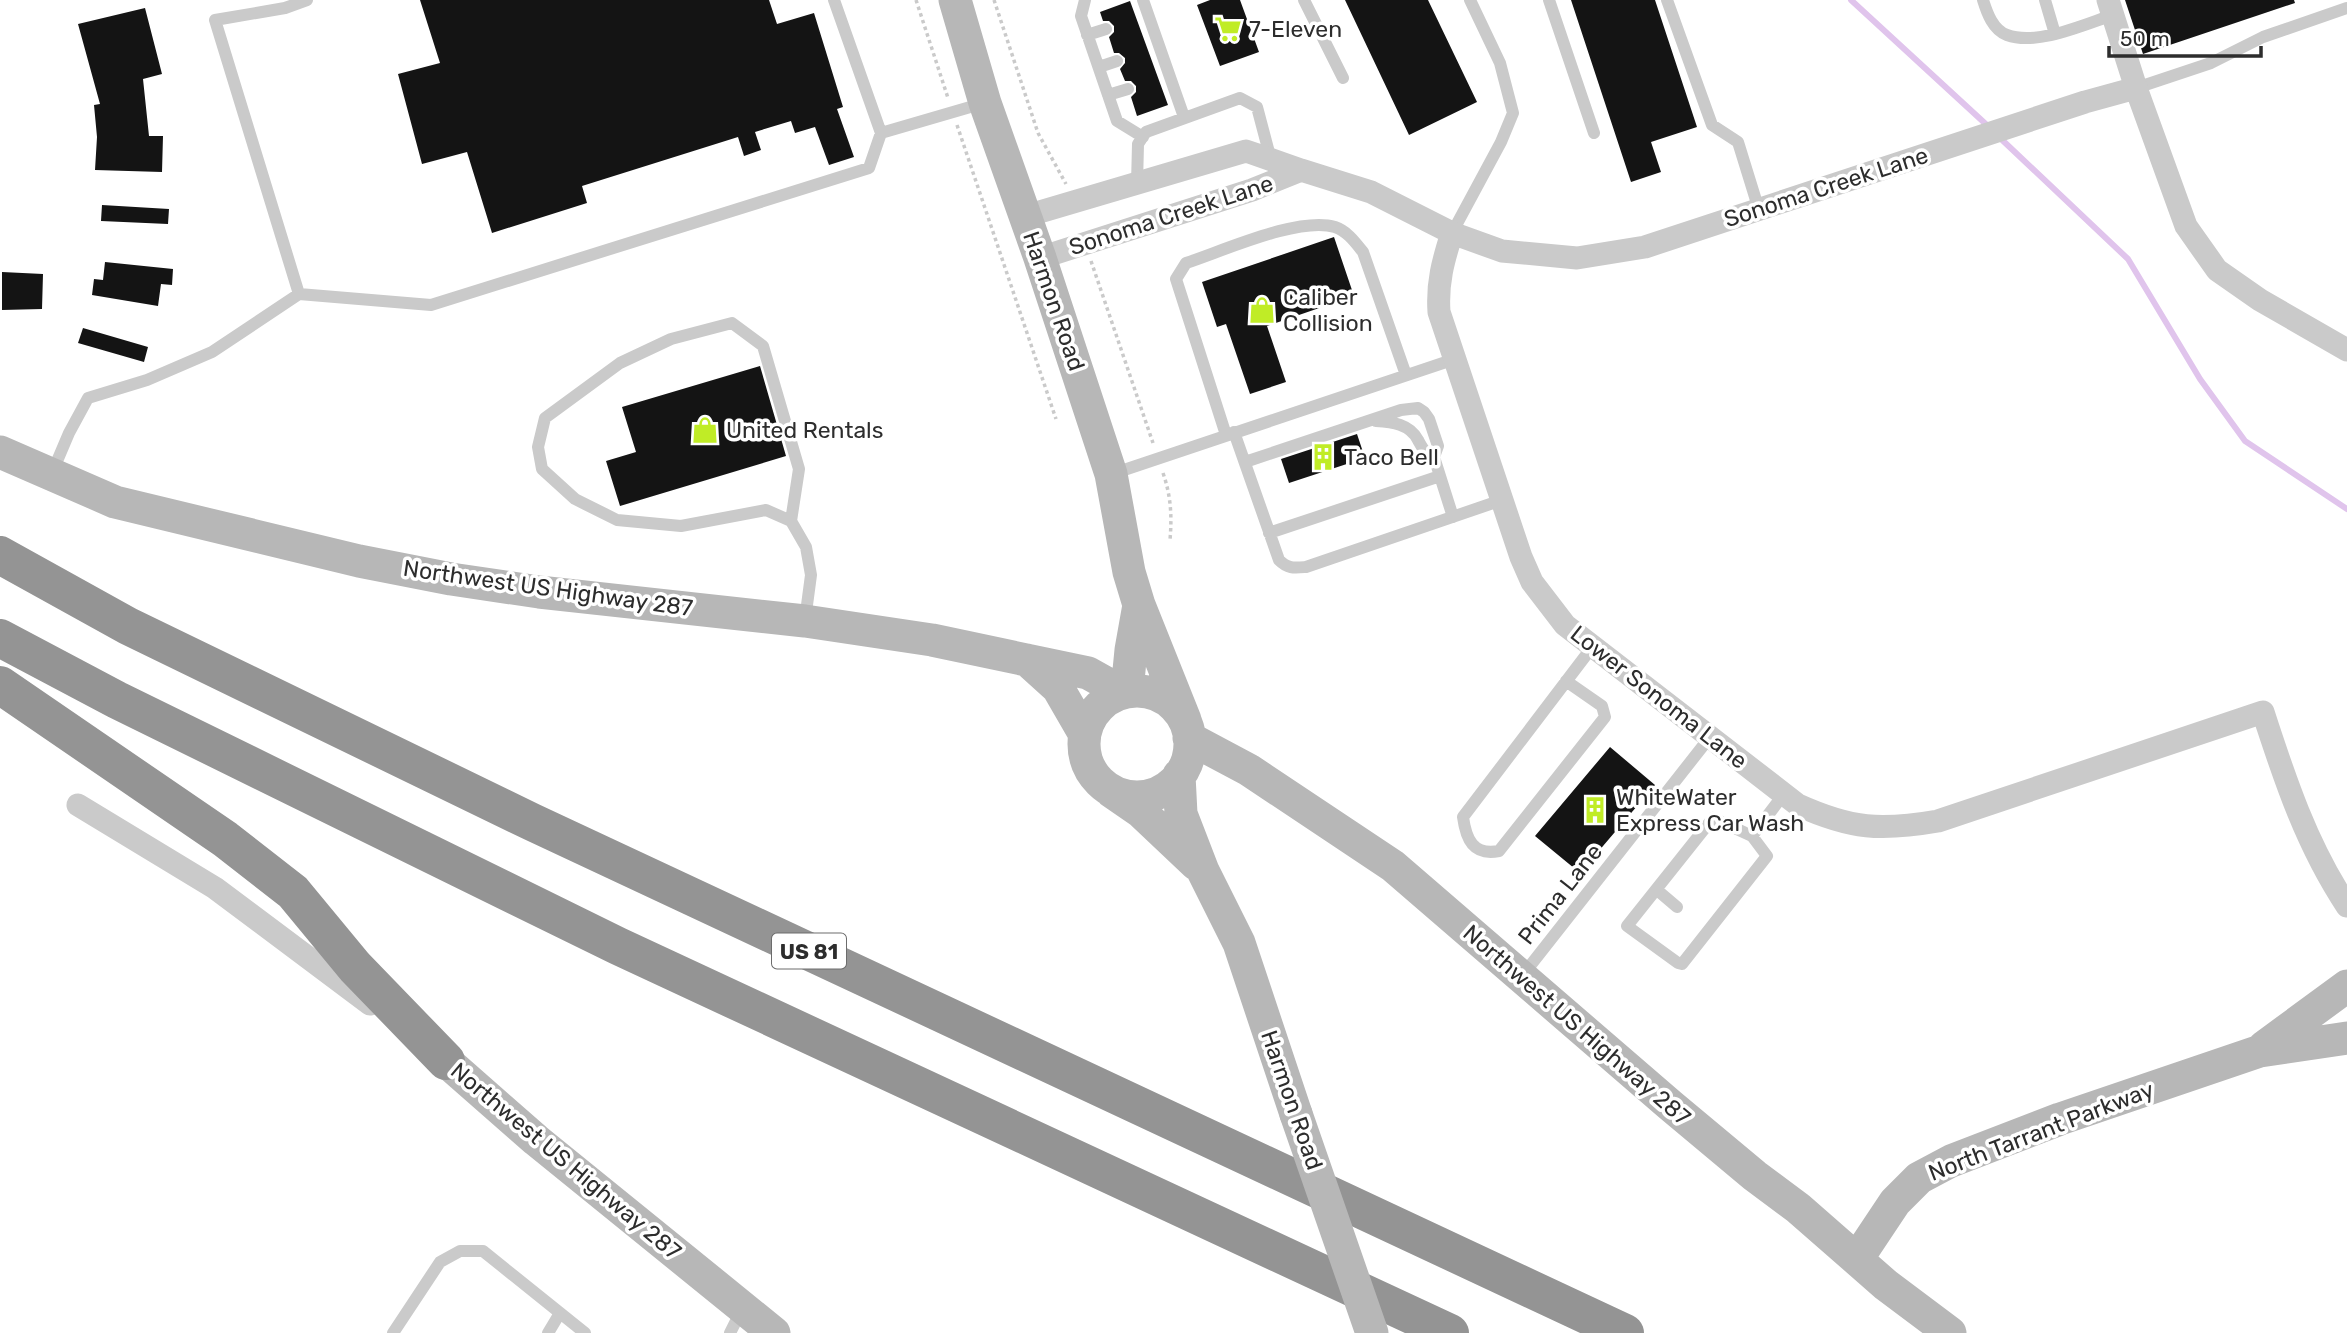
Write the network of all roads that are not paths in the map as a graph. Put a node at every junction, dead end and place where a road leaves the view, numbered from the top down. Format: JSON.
{"nodes":[{"id":1,"x":307,"y":0,"type":"edge"},
{"id":2,"x":834,"y":0,"type":"edge"},
{"id":3,"x":955,"y":0,"type":"edge"},
{"id":4,"x":1085,"y":0,"type":"edge"},
{"id":5,"x":1143,"y":0,"type":"edge"},
{"id":6,"x":1304,"y":0,"type":"edge"},
{"id":7,"x":1470,"y":0,"type":"edge"},
{"id":8,"x":1549,"y":0,"type":"edge"},
{"id":9,"x":1667,"y":0,"type":"edge"},
{"id":10,"x":1983,"y":0,"type":"edge"},
{"id":11,"x":2045,"y":0,"type":"edge"},
{"id":12,"x":2110,"y":8,"type":"edge"},
{"id":13,"x":2347,"y":8,"type":"edge"},
{"id":14,"x":1106,"y":29,"type":"dead end"},
{"id":15,"x":2055,"y":34,"type":"junction"},
{"id":16,"x":1087,"y":36,"type":"junction"},
{"id":17,"x":1117,"y":61,"type":"dead end"},
{"id":18,"x":1099,"y":67,"type":"junction"},
{"id":19,"x":1343,"y":78,"type":"dead end"},
{"id":20,"x":2136,"y":88,"type":"junction"},
{"id":21,"x":1128,"y":89,"type":"dead end"},
{"id":22,"x":1108,"y":95,"type":"junction"},
{"id":23,"x":985,"y":103,"type":"junction"},
{"id":24,"x":1184,"y":117,"type":"junction"},
{"id":25,"x":1594,"y":132,"type":"dead end"},
{"id":26,"x":881,"y":133,"type":"junction"},
{"id":27,"x":1143,"y":137,"type":"junction"},
{"id":28,"x":1271,"y":160,"type":"junction"},
{"id":29,"x":1301,"y":170,"type":"junction"},
{"id":30,"x":1137,"y":184,"type":"junction"},
{"id":31,"x":1759,"y":210,"type":"junction"},
{"id":32,"x":1026,"y":216,"type":"junction"},
{"id":33,"x":1452,"y":233,"type":"junction"},
{"id":34,"x":1040,"y":258,"type":"junction"},
{"id":35,"x":299,"y":294,"type":"junction"},
{"id":36,"x":2347,"y":350,"type":"edge"},
{"id":37,"x":1455,"y":359,"type":"junction"},
{"id":38,"x":1406,"y":375,"type":"junction"},
{"id":39,"x":1368,"y":421,"type":"junction"},
{"id":40,"x":1230,"y":433,"type":"junction"},
{"id":41,"x":0,"y":452,"type":"edge"},
{"id":42,"x":1434,"y":457,"type":"junction"},
{"id":43,"x":1245,"y":462,"type":"junction"},
{"id":44,"x":52,"y":473,"type":"junction"},
{"id":45,"x":1111,"y":474,"type":"junction"},
{"id":46,"x":1440,"y":476,"type":"junction"},
{"id":47,"x":1502,"y":500,"type":"junction"},
{"id":48,"x":1453,"y":517,"type":"junction"},
{"id":49,"x":791,"y":522,"type":"junction"},
{"id":50,"x":1269,"y":533,"type":"junction"},
{"id":51,"x":0,"y":555,"type":"edge"},
{"id":52,"x":1139,"y":606,"type":"junction"},
{"id":53,"x":804,"y":621,"type":"junction"},
{"id":54,"x":0,"y":638,"type":"edge"},
{"id":55,"x":1593,"y":646,"type":"junction"},
{"id":56,"x":1026,"y":659,"type":"junction"},
{"id":57,"x":1566,"y":681,"type":"junction"},
{"id":58,"x":0,"y":685,"type":"edge"},
{"id":59,"x":1124,"y":692,"type":"junction"},
{"id":60,"x":1187,"y":729,"type":"junction"},
{"id":61,"x":1084,"y":733,"type":"junction"},
{"id":62,"x":1710,"y":737,"type":"junction"},
{"id":63,"x":1179,"y":775,"type":"junction"},
{"id":64,"x":1102,"y":784,"type":"junction"},
{"id":65,"x":1784,"y":794,"type":"junction"},
{"id":66,"x":78,"y":804,"type":"dead end"},
{"id":67,"x":1752,"y":836,"type":"junction"},
{"id":68,"x":1203,"y":871,"type":"junction"},
{"id":69,"x":1657,"y":890,"type":"junction"},
{"id":70,"x":2347,"y":906,"type":"edge"},
{"id":71,"x":1677,"y":907,"type":"dead end"},
{"id":72,"x":1696,"y":923,"type":"dead end"},
{"id":73,"x":1707,"y":931,"type":"junction"},
{"id":74,"x":1520,"y":978,"type":"junction"},
{"id":75,"x":2347,"y":986,"type":"edge"},
{"id":76,"x":2347,"y":1038,"type":"edge"},
{"id":77,"x":2260,"y":1051,"type":"junction"},
{"id":78,"x":446,"y":1061,"type":"junction"},
{"id":79,"x":1857,"y":1259,"type":"junction"},
{"id":80,"x":560,"y":1313,"type":"junction"},
{"id":81,"x":737,"y":1320,"type":"edge"},
{"id":82,"x":393,"y":1333,"type":"edge"},
{"id":83,"x":548,"y":1333,"type":"edge"},
{"id":84,"x":585,"y":1333,"type":"edge"},
{"id":85,"x":774,"y":1333,"type":"edge"},
{"id":86,"x":1372,"y":1333,"type":"edge"},
{"id":87,"x":1450,"y":1333,"type":"edge"},
{"id":88,"x":1625,"y":1333,"type":"edge"},
{"id":89,"x":1950,"y":1333,"type":"edge"}],
"edges":[{"from":1,"to":35,"type":"lane"},
{"from":2,"to":26,"type":"lane"},
{"from":3,"to":23,"type":"main road","name":"Harmon Road"},
{"from":4,"to":16,"type":"lane"},
{"from":5,"to":24,"type":"lane"},
{"from":6,"to":19,"type":"lane"},
{"from":7,"to":33,"type":"lane"},
{"from":8,"to":25,"type":"lane"},
{"from":9,"to":31,"type":"lane"},
{"from":10,"to":15,"type":"lane"},
{"from":11,"to":15,"type":"lane"},
{"from":12,"to":15,"type":"lane"},
{"from":12,"to":20,"type":"street"},
{"from":13,"to":20,"type":"lane","name":"Sonoma Creek Lane"},
{"from":14,"to":16,"type":"lane"},
{"from":16,"to":18,"type":"lane"},
{"from":17,"to":18,"type":"lane"},
{"from":18,"to":22,"type":"lane"},
{"from":20,"to":31,"type":"street","name":"Sonoma Creek Lane"},
{"from":20,"to":36,"type":"street"},
{"from":21,"to":22,"type":"lane"},
{"from":22,"to":27,"type":"lane"},
{"from":23,"to":26,"type":"lane"},
{"from":23,"to":32,"type":"main road","name":"Harmon Road"},
{"from":24,"to":27,"type":"lane"},
{"from":24,"to":28,"type":"lane"},
{"from":26,"to":35,"type":"lane"},
{"from":27,"to":30,"type":"lane"},
{"from":28,"to":29,"type":"street","name":"Sonoma Creek Lane"},
{"from":28,"to":30,"type":"street","name":"Sonoma Creek Lane"},
{"from":29,"to":33,"type":"street","name":"Sonoma Creek Lane"},
{"from":29,"to":34,"type":"street","name":"Sonoma Creek Lane"},
{"from":30,"to":32,"type":"street","name":"Sonoma Creek Lane"},
{"from":31,"to":33,"type":"street","name":"Sonoma Creek Lane"},
{"from":32,"to":34,"type":"main road","name":"Harmon Road"},
{"from":33,"to":37,"type":"street","name":"Lower Sonoma Lane"},
{"from":34,"to":45,"type":"main road","name":"Harmon Road"},
{"from":35,"to":44,"type":"lane"},
{"from":37,"to":38,"type":"lane"},
{"from":37,"to":47,"type":"street","name":"Lower Sonoma Lane"},
{"from":38,"to":40,"type":"lane"},
{"from":38,"to":40,"type":"lane"},
{"from":39,"to":42,"type":"lane"},
{"from":39,"to":42,"type":"lane"},
{"from":39,"to":43,"type":"lane"},
{"from":40,"to":43,"type":"lane"},
{"from":40,"to":45,"type":"lane"},
{"from":41,"to":44,"type":"main road","name":"Northwest US Highway 287"},
{"from":42,"to":46,"type":"lane"},
{"from":43,"to":50,"type":"lane"},
{"from":44,"to":53,"type":"main road","name":"Northwest US Highway 287"},
{"from":45,"to":52,"type":"main road","name":"Harmon Road"},
{"from":46,"to":48,"type":"lane"},
{"from":46,"to":50,"type":"lane"},
{"from":47,"to":48,"type":"lane"},
{"from":47,"to":55,"type":"street","name":"Lower Sonoma Lane"},
{"from":48,"to":50,"type":"lane"},
{"from":49,"to":49,"type":"lane"},
{"from":49,"to":53,"type":"lane"},
{"from":51,"to":88,"type":"highway","number":"US 81"},
{"from":52,"to":59,"type":"main road","name":"Harmon Road"},
{"from":52,"to":60,"type":"main road","name":"Harmon Road"},
{"from":53,"to":56,"type":"main road","name":"Northwest US Highway 287"},
{"from":54,"to":87,"type":"highway"},
{"from":55,"to":57,"type":"lane"},
{"from":55,"to":62,"type":"street","name":"Lower Sonoma Lane"},
{"from":56,"to":59,"type":"main road","name":"Northwest US Highway 287"},
{"from":56,"to":61,"type":"main road"},
{"from":57,"to":57,"type":"lane"},
{"from":58,"to":78,"type":"highway"},
{"from":59,"to":60,"type":"main road"},
{"from":59,"to":61,"type":"main road"},
{"from":60,"to":63,"type":"main road"},
{"from":60,"to":74,"type":"main road","name":"Northwest US Highway 287"},
{"from":61,"to":64,"type":"main road"},
{"from":62,"to":65,"type":"street","name":"Lower Sonoma Lane"},
{"from":62,"to":74,"type":"lane","name":"Prima Lane"},
{"from":63,"to":64,"type":"main road"},
{"from":63,"to":68,"type":"main road","name":"Harmon Road"},
{"from":64,"to":68,"type":"main road","name":"Harmon Road"},
{"from":65,"to":67,"type":"lane"},
{"from":65,"to":70,"type":"street","name":"Lower Sonoma Lane"},
{"from":66,"to":78,"type":"street","name":"Northwest US Highway 287"},
{"from":67,"to":69,"type":"lane"},
{"from":67,"to":73,"type":"lane"},
{"from":68,"to":86,"type":"main road","name":"Harmon Road","bridge":true},
{"from":69,"to":71,"type":"lane"},
{"from":69,"to":73,"type":"lane"},
{"from":72,"to":73,"type":"lane"},
{"from":74,"to":79,"type":"main road","name":"Northwest US Highway 287"},
{"from":75,"to":77,"type":"main road","name":"North Tarrant Parkway"},
{"from":76,"to":77,"type":"main road","name":"North Tarrant Parkway"},
{"from":77,"to":79,"type":"main road","name":"North Tarrant Parkway"},
{"from":78,"to":81,"type":"main road","name":"Northwest US Highway 287"},
{"from":79,"to":89,"type":"main road","name":"Northwest US Highway 287"},
{"from":80,"to":82,"type":"lane"},
{"from":80,"to":83,"type":"lane"},
{"from":80,"to":84,"type":"lane"},
{"from":81,"to":85,"type":"main road","name":"Northwest US Highway 287"}]}
